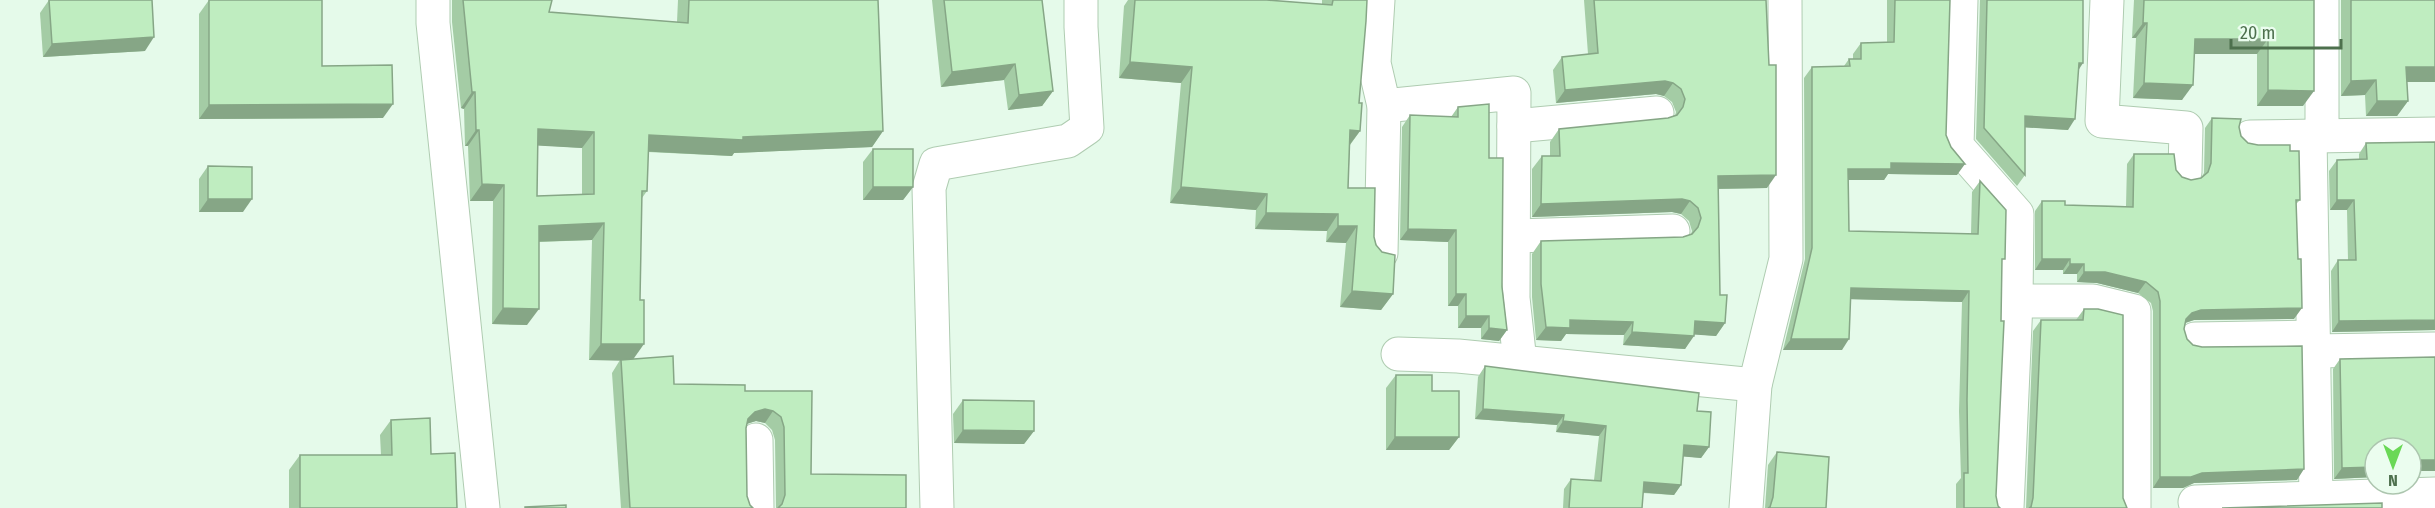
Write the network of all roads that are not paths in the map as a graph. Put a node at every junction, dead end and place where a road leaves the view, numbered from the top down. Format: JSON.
{"nodes":[{"id":1,"x":433,"y":0,"type":"edge"},
{"id":2,"x":1082,"y":0,"type":"edge"},
{"id":3,"x":1378,"y":0,"type":"edge"},
{"id":4,"x":1785,"y":0,"type":"edge"},
{"id":5,"x":1961,"y":0,"type":"edge"},
{"id":6,"x":2107,"y":0,"type":"edge"},
{"id":7,"x":2322,"y":0,"type":"edge"},
{"id":8,"x":1384,"y":106,"type":"junction"},
{"id":9,"x":1657,"y":113,"type":"dead end"},
{"id":10,"x":1514,"y":126,"type":"junction"},
{"id":11,"x":2435,"y":134,"type":"edge"},
{"id":12,"x":2316,"y":136,"type":"junction"},
{"id":13,"x":2250,"y":137,"type":"dead end"},
{"id":14,"x":2185,"y":172,"type":"dead end"},
{"id":15,"x":1673,"y":231,"type":"dead end"},
{"id":16,"x":1513,"y":236,"type":"junction"},
{"id":17,"x":1381,"y":253,"type":"edge"},
{"id":18,"x":2016,"y":301,"type":"junction"},
{"id":19,"x":2195,"y":339,"type":"dead end"},
{"id":20,"x":2314,"y":344,"type":"junction"},
{"id":21,"x":2435,"y":349,"type":"edge"},
{"id":22,"x":1398,"y":354,"type":"dead end"},
{"id":23,"x":1520,"y":362,"type":"junction"},
{"id":24,"x":1755,"y":385,"type":"junction"},
{"id":25,"x":756,"y":440,"type":"dead end"},
{"id":26,"x":2435,"y":494,"type":"edge"},
{"id":27,"x":2316,"y":498,"type":"junction"},
{"id":28,"x":2195,"y":502,"type":"dead end"},
{"id":29,"x":483,"y":508,"type":"edge"},
{"id":30,"x":757,"y":508,"type":"edge"},
{"id":31,"x":937,"y":508,"type":"edge"},
{"id":32,"x":1746,"y":508,"type":"edge"},
{"id":33,"x":2007,"y":508,"type":"edge"},
{"id":34,"x":2133,"y":508,"type":"edge"}],
"edges":[{"from":1,"to":29,"type":"street"},
{"from":2,"to":31,"type":"street"},
{"from":3,"to":8,"type":"street"},
{"from":4,"to":24,"type":"street"},
{"from":5,"to":18,"type":"street"},
{"from":6,"to":14,"type":"street"},
{"from":7,"to":12,"type":"street"},
{"from":8,"to":10,"type":"street"},
{"from":8,"to":17,"type":"street"},
{"from":9,"to":10,"type":"street"},
{"from":10,"to":16,"type":"street"},
{"from":11,"to":12,"type":"street"},
{"from":12,"to":13,"type":"street"},
{"from":12,"to":20,"type":"street"},
{"from":15,"to":16,"type":"street"},
{"from":16,"to":23,"type":"street"},
{"from":18,"to":33,"type":"street"},
{"from":18,"to":34,"type":"street"},
{"from":19,"to":20,"type":"street"},
{"from":20,"to":21,"type":"street"},
{"from":20,"to":27,"type":"street"},
{"from":22,"to":23,"type":"street"},
{"from":23,"to":24,"type":"street"},
{"from":24,"to":32,"type":"street"},
{"from":25,"to":30,"type":"street"},
{"from":26,"to":27,"type":"street"},
{"from":27,"to":28,"type":"street"}]}
